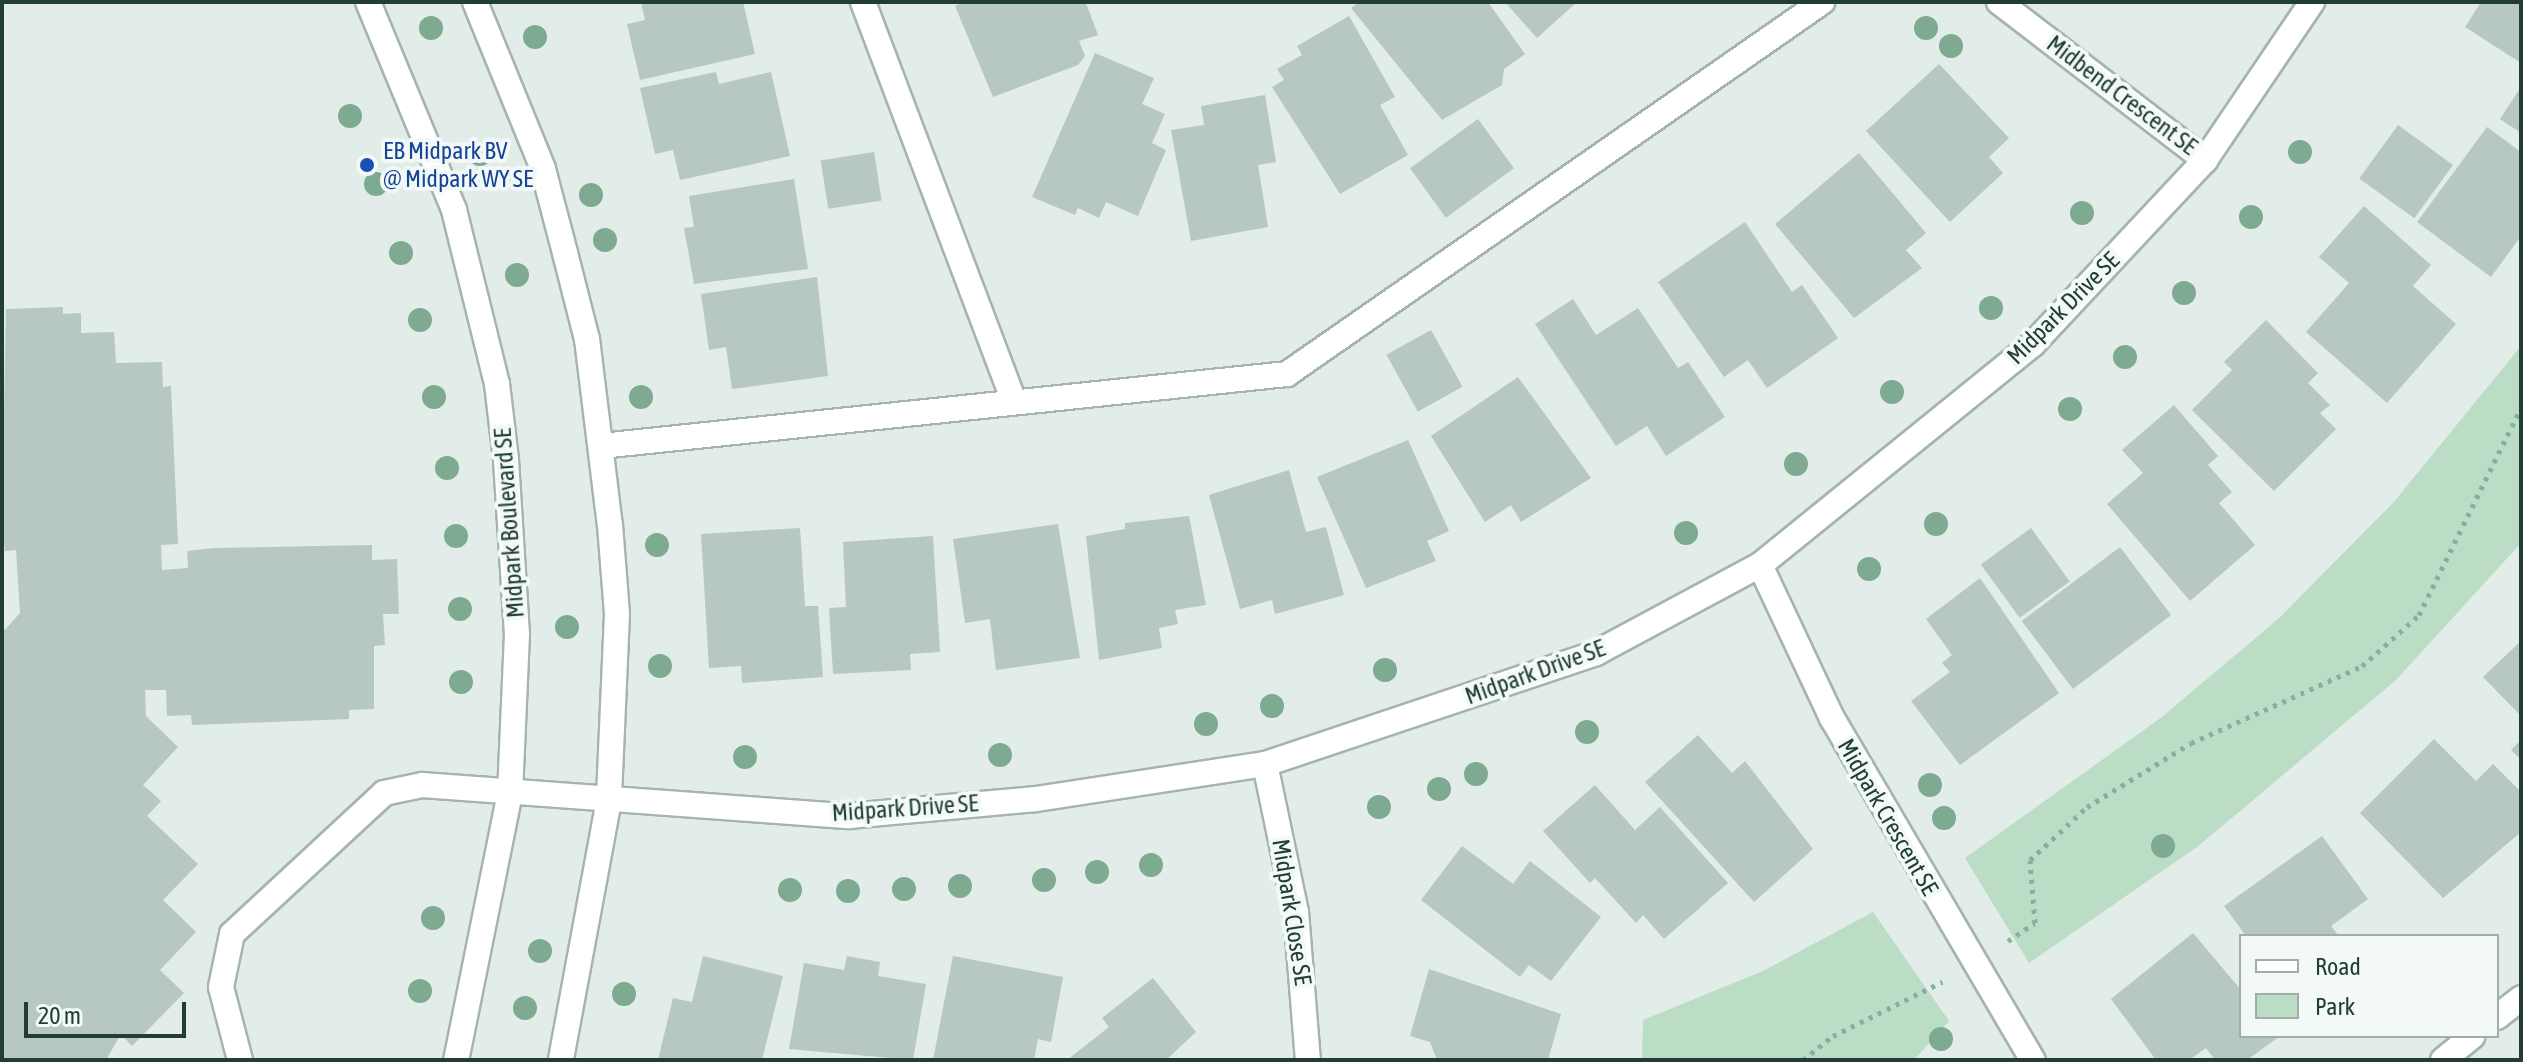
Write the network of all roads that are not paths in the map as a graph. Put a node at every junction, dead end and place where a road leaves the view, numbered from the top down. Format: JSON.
{"nodes":[{"id":1,"x":368,"y":2,"type":"edge"},
{"id":2,"x":475,"y":2,"type":"edge"},
{"id":3,"x":863,"y":2,"type":"edge"},
{"id":4,"x":1822,"y":2,"type":"edge"},
{"id":5,"x":1999,"y":2,"type":"edge"},
{"id":6,"x":2312,"y":2,"type":"edge"},
{"id":7,"x":2205,"y":160,"type":"junction"},
{"id":8,"x":1013,"y":399,"type":"junction"},
{"id":9,"x":601,"y":446,"type":"junction"},
{"id":10,"x":1760,"y":565,"type":"junction"},
{"id":11,"x":1265,"y":764,"type":"junction"},
{"id":12,"x":510,"y":793,"type":"junction"},
{"id":13,"x":609,"y":800,"type":"junction"},
{"id":14,"x":2521,"y":998,"type":"edge"},
{"id":15,"x":2499,"y":1015,"type":"edge"},
{"id":16,"x":2470,"y":1038,"type":"edge"},
{"id":17,"x":240,"y":1060,"type":"edge"},
{"id":18,"x":456,"y":1060,"type":"edge"},
{"id":19,"x":561,"y":1060,"type":"edge"},
{"id":20,"x":1308,"y":1060,"type":"edge"},
{"id":21,"x":2033,"y":1060,"type":"edge"},
{"id":22,"x":2443,"y":1060,"type":"edge"}],
"edges":[{"from":1,"to":12,"type":"street","name":"Midpark Boulevard SE"},
{"from":2,"to":9,"type":"street"},
{"from":3,"to":8,"type":"street"},
{"from":4,"to":8,"type":"street"},
{"from":5,"to":7,"type":"street","name":"Midbend Crescent SE"},
{"from":6,"to":7,"type":"street","name":"Midpark Drive SE"},
{"from":7,"to":10,"type":"street","name":"Midpark Drive SE"},
{"from":8,"to":9,"type":"street"},
{"from":9,"to":13,"type":"street"},
{"from":10,"to":11,"type":"street","name":"Midpark Drive SE"},
{"from":10,"to":21,"type":"street","name":"Midpark Crescent SE"},
{"from":11,"to":13,"type":"street","name":"Midpark Drive SE"},
{"from":11,"to":20,"type":"street","name":"Midpark Close SE"},
{"from":12,"to":13,"type":"street","name":"Midpark Drive SE"},
{"from":12,"to":17,"type":"street","name":"Midpark Drive SE"},
{"from":12,"to":18,"type":"street","name":"Midpark Boulevard SE"},
{"from":13,"to":19,"type":"street"},
{"from":14,"to":15,"type":"street"},
{"from":16,"to":22,"type":"street"}]}
